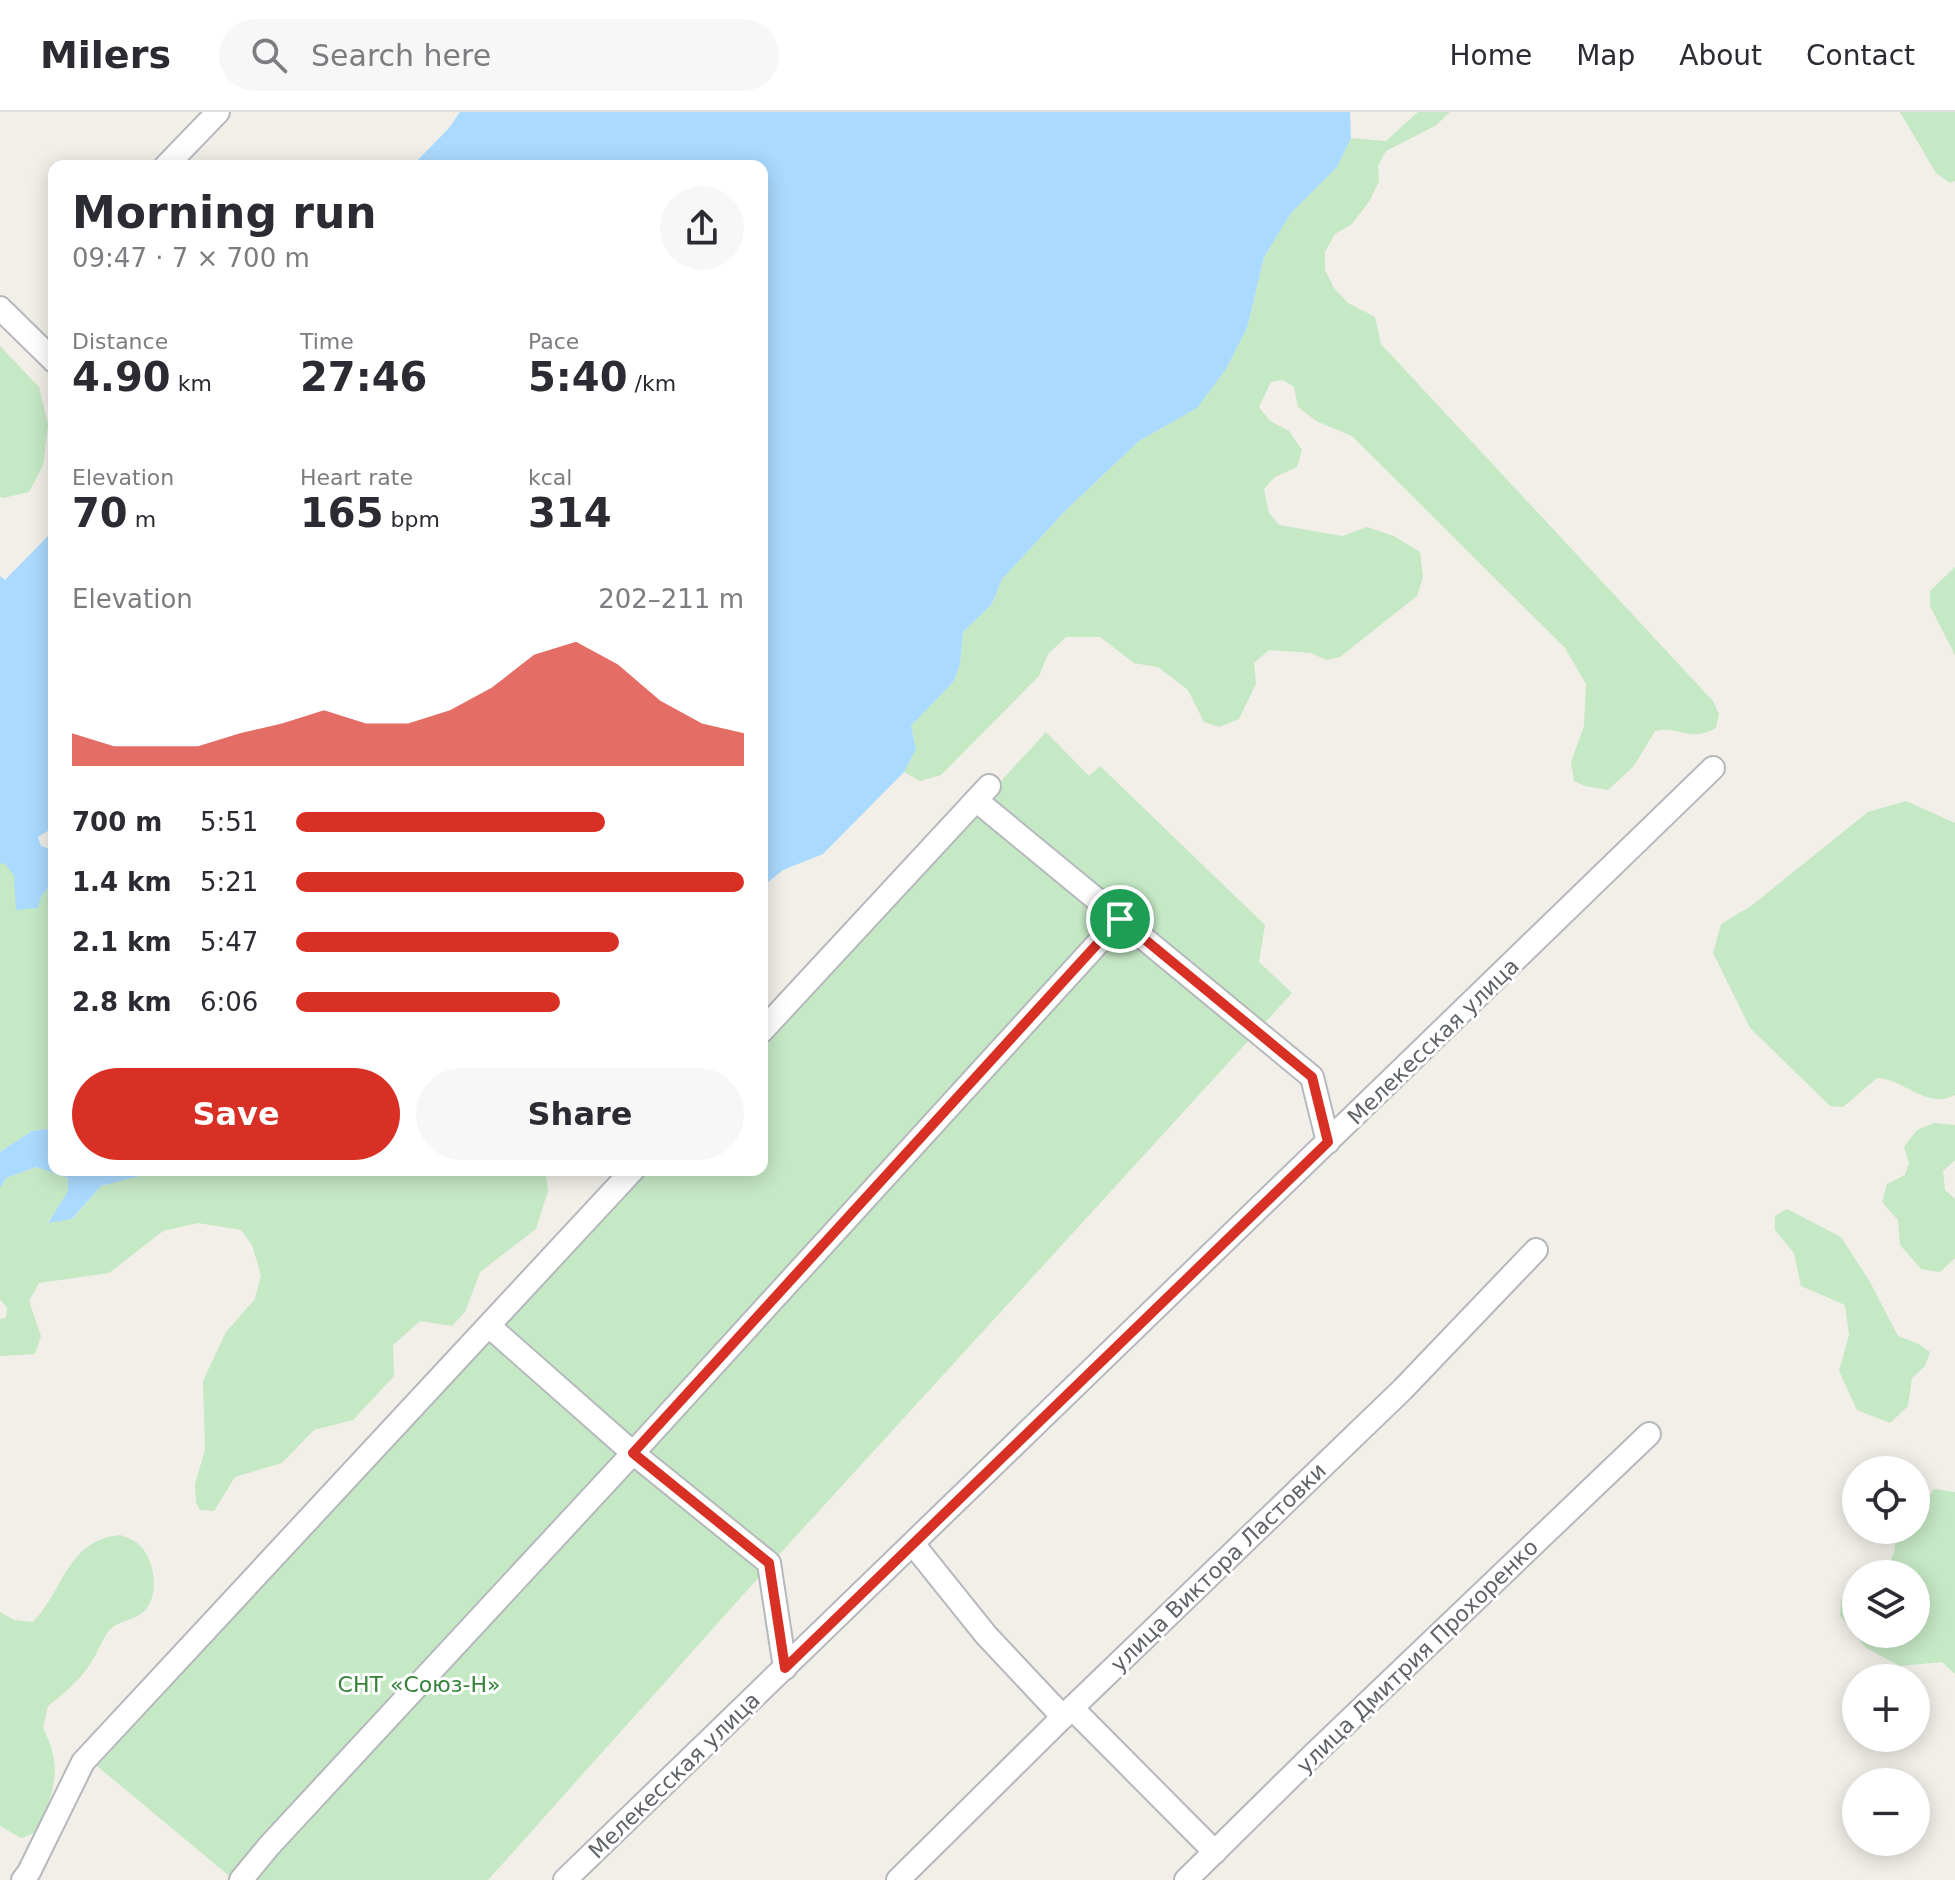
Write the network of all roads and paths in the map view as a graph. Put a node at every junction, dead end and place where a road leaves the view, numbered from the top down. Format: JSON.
{"nodes":[{"id":1,"x":218,"y":112,"type":"edge"},
{"id":2,"x":172,"y":160,"type":"edge"},
{"id":3,"x":0,"y":308,"type":"edge"},
{"id":4,"x":48,"y":355,"type":"edge"},
{"id":5,"x":1713,"y":768,"type":"dead end"},
{"id":6,"x":1120,"y":919,"type":"junction"},
{"id":7,"x":768,"y":1025,"type":"edge"},
{"id":8,"x":1328,"y":1142,"type":"junction"},
{"id":9,"x":627,"y":1176,"type":"edge"},
{"id":10,"x":1536,"y":1250,"type":"dead end"},
{"id":11,"x":489,"y":1326,"type":"junction"},
{"id":12,"x":1649,"y":1434,"type":"dead end"},
{"id":13,"x":633,"y":1453,"type":"junction"},
{"id":14,"x":913,"y":1544,"type":"junction"},
{"id":15,"x":785,"y":1668,"type":"junction"},
{"id":16,"x":1068,"y":1712,"type":"junction"},
{"id":17,"x":1215,"y":1852,"type":"junction"},
{"id":18,"x":23,"y":1880,"type":"edge"},
{"id":19,"x":241,"y":1880,"type":"edge"},
{"id":20,"x":565,"y":1880,"type":"edge"},
{"id":21,"x":898,"y":1880,"type":"edge"},
{"id":22,"x":1186,"y":1880,"type":"edge"}],
"edges":[{"from":1,"to":2,"type":"street"},
{"from":3,"to":4,"type":"street"},
{"from":5,"to":8,"type":"street","name":"Мелекесская улица"},
{"from":6,"to":7,"type":"street"},
{"from":6,"to":8,"type":"street"},
{"from":6,"to":13,"type":"street"},
{"from":8,"to":14,"type":"street","name":"Мелекесская улица"},
{"from":9,"to":11,"type":"street"},
{"from":10,"to":16,"type":"street","name":"улица Виктора Ластовки"},
{"from":11,"to":13,"type":"street"},
{"from":11,"to":18,"type":"street"},
{"from":12,"to":17,"type":"street","name":"улица Дмитрия Прохоренко"},
{"from":13,"to":15,"type":"street"},
{"from":13,"to":19,"type":"street"},
{"from":14,"to":15,"type":"street","name":"Мелекесская улица"},
{"from":14,"to":16,"type":"street"},
{"from":15,"to":20,"type":"street","name":"Мелекесская улица"},
{"from":16,"to":17,"type":"street"},
{"from":16,"to":21,"type":"street","name":"улица Виктора Ластовки"},
{"from":17,"to":22,"type":"street","name":"улица Дмитрия Прохоренко"}]}
